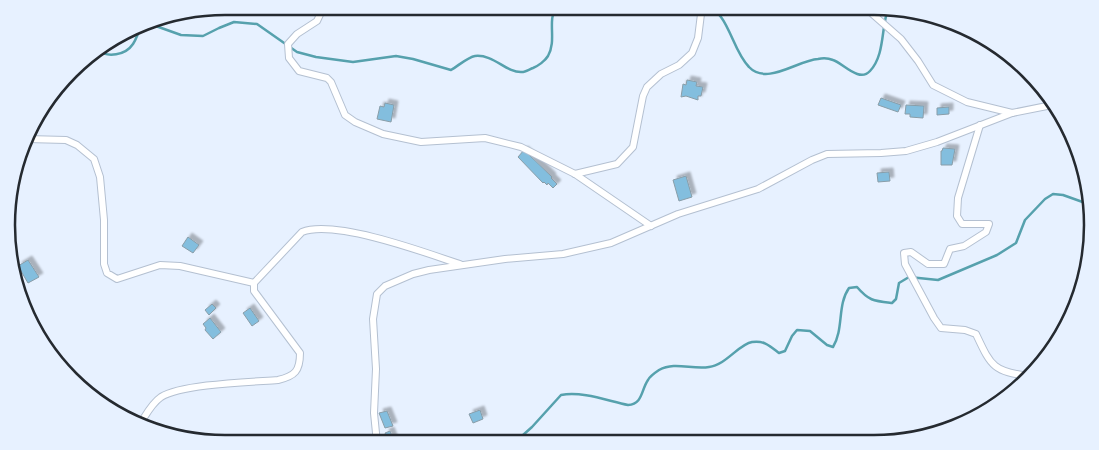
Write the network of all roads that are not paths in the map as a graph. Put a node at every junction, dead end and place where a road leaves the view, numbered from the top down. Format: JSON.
{"nodes":[{"id":1,"x":320,"y":15,"type":"edge"},
{"id":2,"x":701,"y":15,"type":"edge"},
{"id":3,"x":875,"y":15,"type":"edge"},
{"id":4,"x":1047,"y":106,"type":"edge"},
{"id":5,"x":1012,"y":113,"type":"junction"},
{"id":6,"x":980,"y":125,"type":"junction"},
{"id":7,"x":33,"y":140,"type":"edge"},
{"id":8,"x":575,"y":174,"type":"junction"},
{"id":9,"x":652,"y":226,"type":"junction"},
{"id":10,"x":463,"y":265,"type":"junction"},
{"id":11,"x":254,"y":283,"type":"junction"},
{"id":12,"x":1020,"y":375,"type":"edge"},
{"id":13,"x":143,"y":418,"type":"edge"},
{"id":14,"x":376,"y":435,"type":"edge"}],
"edges":[{"from":1,"to":8,"type":"street"},
{"from":2,"to":8,"type":"street"},
{"from":3,"to":5,"type":"street"},
{"from":4,"to":5,"type":"street"},
{"from":5,"to":6,"type":"street"},
{"from":6,"to":9,"type":"street"},
{"from":6,"to":12,"type":"street"},
{"from":7,"to":11,"type":"street"},
{"from":8,"to":9,"type":"street"},
{"from":9,"to":10,"type":"street"},
{"from":10,"to":11,"type":"street"},
{"from":10,"to":14,"type":"street"},
{"from":11,"to":13,"type":"street"}]}
